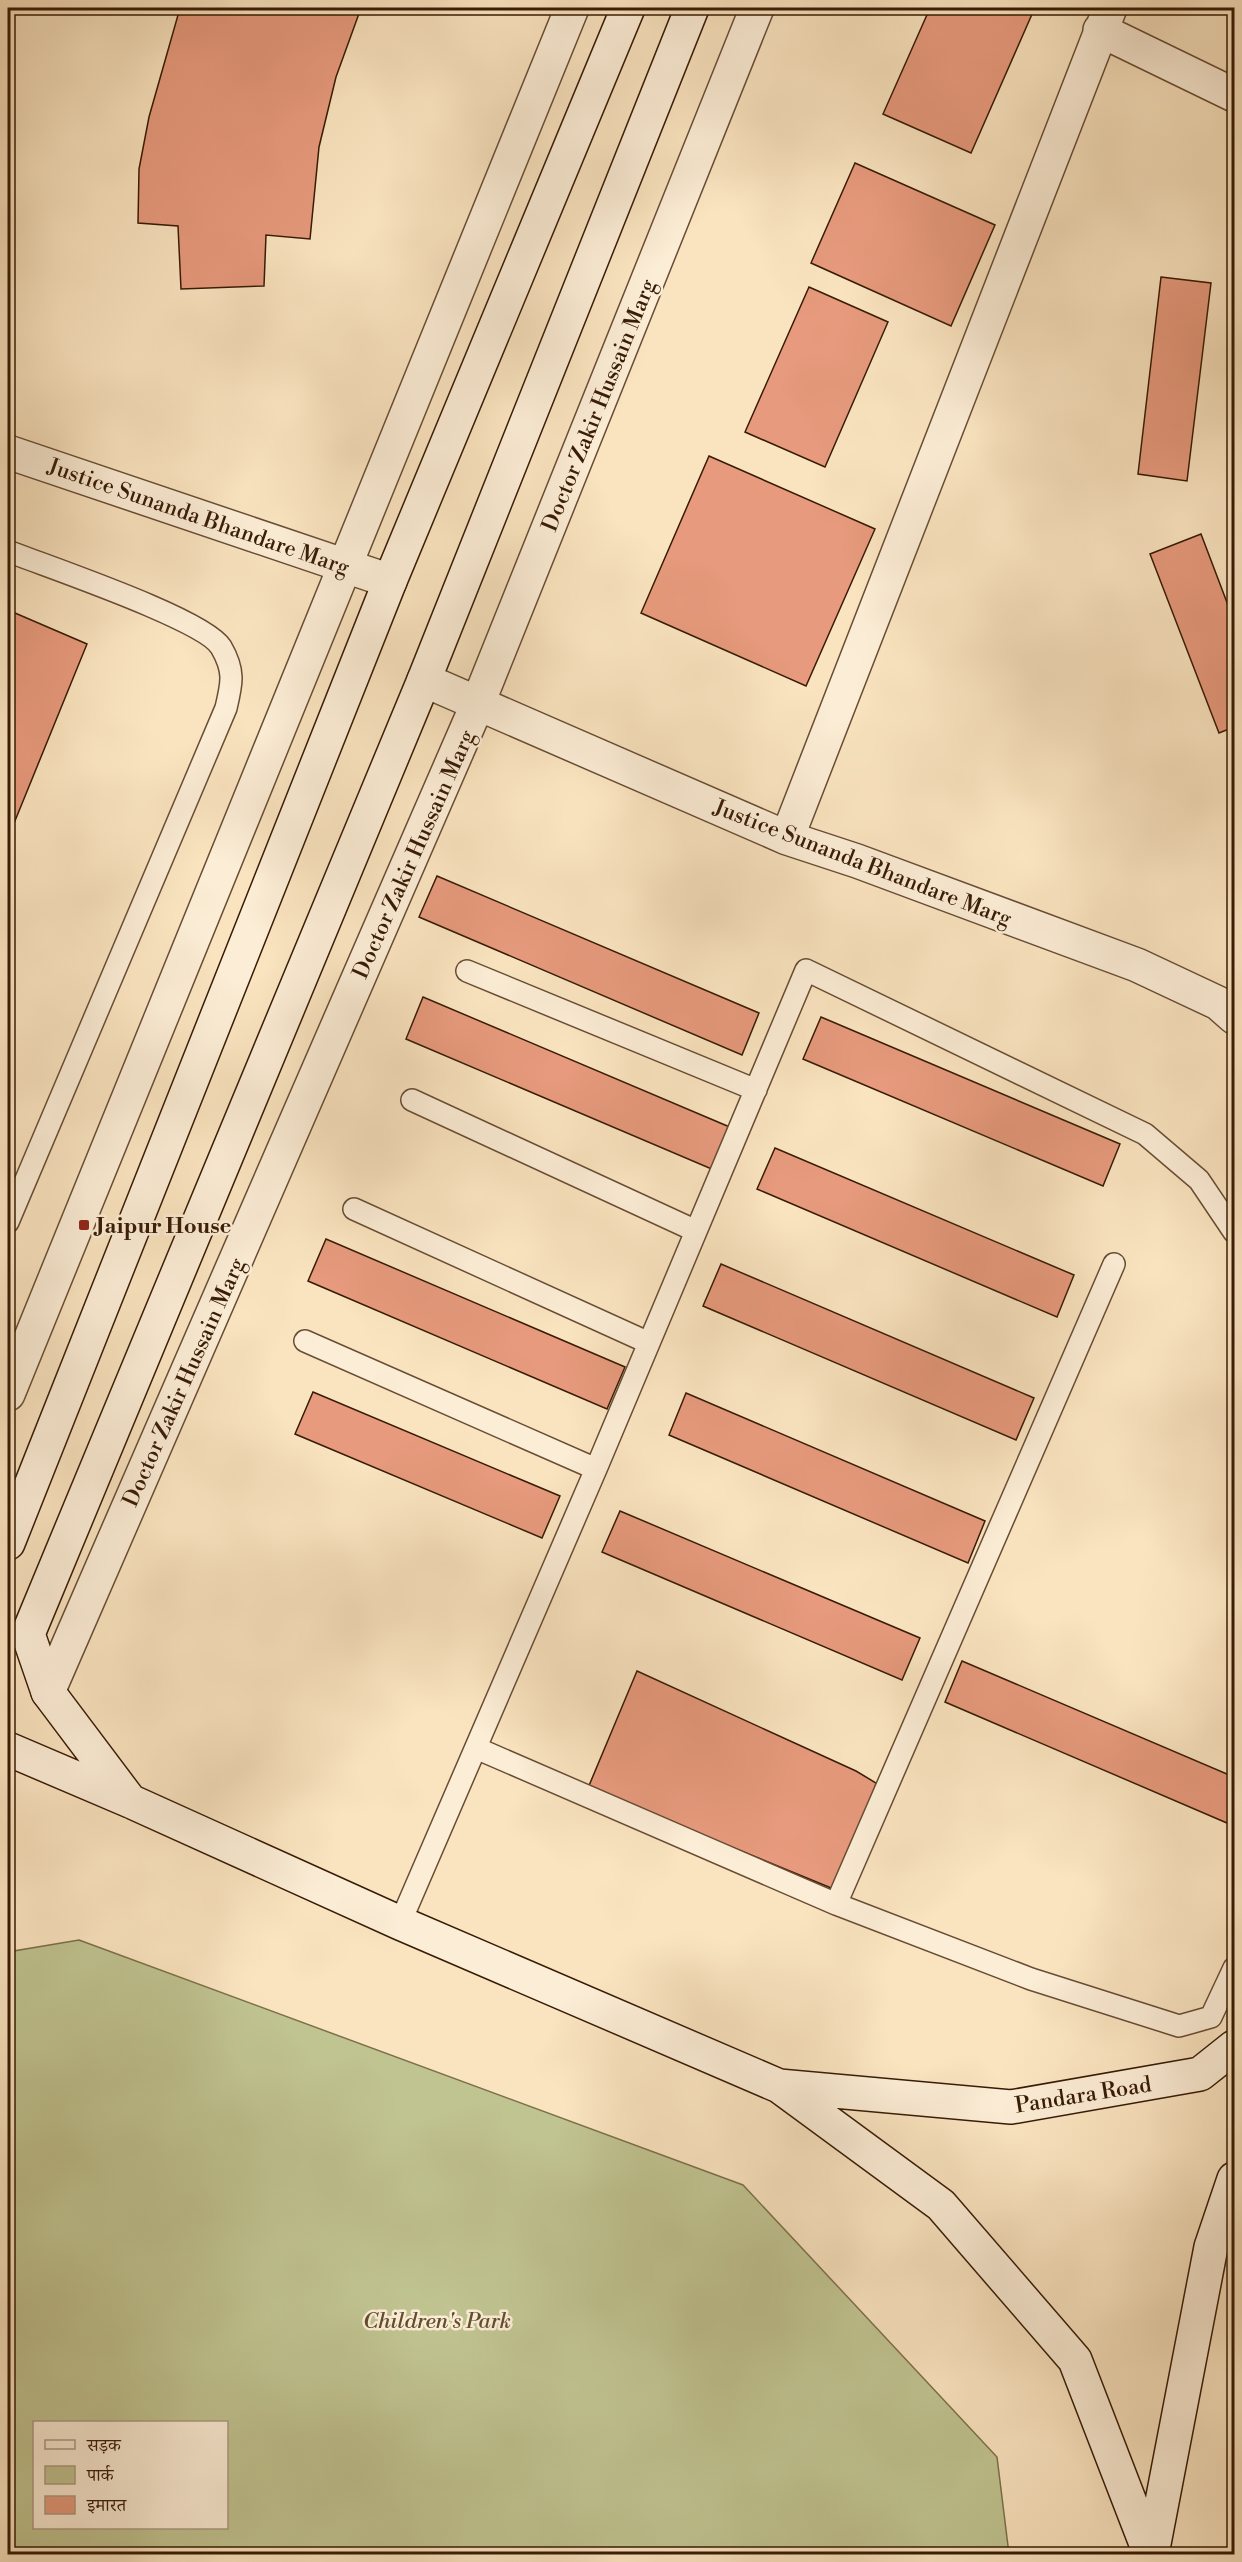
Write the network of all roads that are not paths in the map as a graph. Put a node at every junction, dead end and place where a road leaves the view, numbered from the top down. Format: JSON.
{"nodes":[{"id":1,"x":572,"y":8,"type":"edge"},
{"id":2,"x":628,"y":8,"type":"edge"},
{"id":3,"x":692,"y":8,"type":"edge"},
{"id":4,"x":757,"y":8,"type":"edge"},
{"id":5,"x":1105,"y":19,"type":"edge"},
{"id":6,"x":1234,"y":95,"type":"edge"},
{"id":7,"x":8,"y":452,"type":"edge"},
{"id":8,"x":8,"y":551,"type":"edge"},
{"id":9,"x":345,"y":565,"type":"junction"},
{"id":10,"x":390,"y":582,"type":"junction"},
{"id":11,"x":424,"y":680,"type":"junction"},
{"id":12,"x":478,"y":703,"type":"junction"},
{"id":13,"x":787,"y":838,"type":"junction"},
{"id":14,"x":467,"y":971,"type":"dead end"},
{"id":15,"x":1234,"y":1017,"type":"edge"},
{"id":16,"x":756,"y":1090,"type":"junction"},
{"id":17,"x":412,"y":1100,"type":"dead end"},
{"id":18,"x":354,"y":1209,"type":"dead end"},
{"id":19,"x":8,"y":1222,"type":"edge"},
{"id":20,"x":696,"y":1231,"type":"junction"},
{"id":21,"x":1234,"y":1232,"type":"edge"},
{"id":22,"x":1114,"y":1264,"type":"dead end"},
{"id":23,"x":305,"y":1341,"type":"dead end"},
{"id":24,"x":649,"y":1343,"type":"junction"},
{"id":25,"x":8,"y":1394,"type":"edge"},
{"id":26,"x":596,"y":1469,"type":"junction"},
{"id":27,"x":8,"y":1543,"type":"edge"},
{"id":28,"x":48,"y":1692,"type":"junction"},
{"id":29,"x":476,"y":1748,"type":"junction"},
{"id":30,"x":8,"y":1749,"type":"edge"},
{"id":31,"x":130,"y":1801,"type":"junction"},
{"id":32,"x":836,"y":1904,"type":"junction"},
{"id":33,"x":400,"y":1923,"type":"junction"},
{"id":34,"x":1234,"y":1968,"type":"edge"},
{"id":35,"x":1234,"y":2047,"type":"edge"},
{"id":36,"x":778,"y":2086,"type":"junction"},
{"id":37,"x":1234,"y":2179,"type":"edge"},
{"id":38,"x":1151,"y":2554,"type":"edge"}],
"edges":[{"from":1,"to":9,"type":"main road"},
{"from":2,"to":10,"type":"main road"},
{"from":3,"to":11,"type":"main road","name":"Doctor Zakir Hussain Marg"},
{"from":4,"to":12,"type":"main road","name":"Doctor Zakir Hussain Marg"},
{"from":5,"to":6,"type":"main road"},
{"from":5,"to":13,"type":"main road"},
{"from":7,"to":9,"type":"main road","name":"Justice Sunanda Bhandare Marg"},
{"from":8,"to":19,"type":"lane"},
{"from":9,"to":10,"type":"main road","name":"Justice Sunanda Bhandare Marg"},
{"from":9,"to":25,"type":"main road"},
{"from":10,"to":27,"type":"main road"},
{"from":11,"to":12,"type":"main road","name":"Justice Sunanda Bhandare Marg"},
{"from":11,"to":28,"type":"main road","name":"Doctor Zakir Hussain Marg"},
{"from":12,"to":13,"type":"main road","name":"Justice Sunanda Bhandare Marg"},
{"from":12,"to":28,"type":"main road","name":"Doctor Zakir Hussain Marg"},
{"from":13,"to":15,"type":"main road","name":"Justice Sunanda Bhandare Marg"},
{"from":14,"to":16,"type":"lane"},
{"from":16,"to":20,"type":"lane"},
{"from":16,"to":21,"type":"lane"},
{"from":17,"to":20,"type":"lane"},
{"from":18,"to":24,"type":"lane"},
{"from":20,"to":24,"type":"lane"},
{"from":22,"to":32,"type":"lane"},
{"from":23,"to":26,"type":"lane"},
{"from":24,"to":26,"type":"lane"},
{"from":26,"to":29,"type":"lane"},
{"from":28,"to":31,"type":"main road","name":"Doctor Zakir Hussain Marg"},
{"from":29,"to":32,"type":"lane"},
{"from":29,"to":33,"type":"lane"},
{"from":30,"to":31,"type":"main road"},
{"from":31,"to":33,"type":"main road"},
{"from":32,"to":34,"type":"lane"},
{"from":33,"to":36,"type":"main road"},
{"from":35,"to":36,"type":"main road","name":"Pandara Road"},
{"from":36,"to":38,"type":"main road"},
{"from":37,"to":38,"type":"main road"}]}
